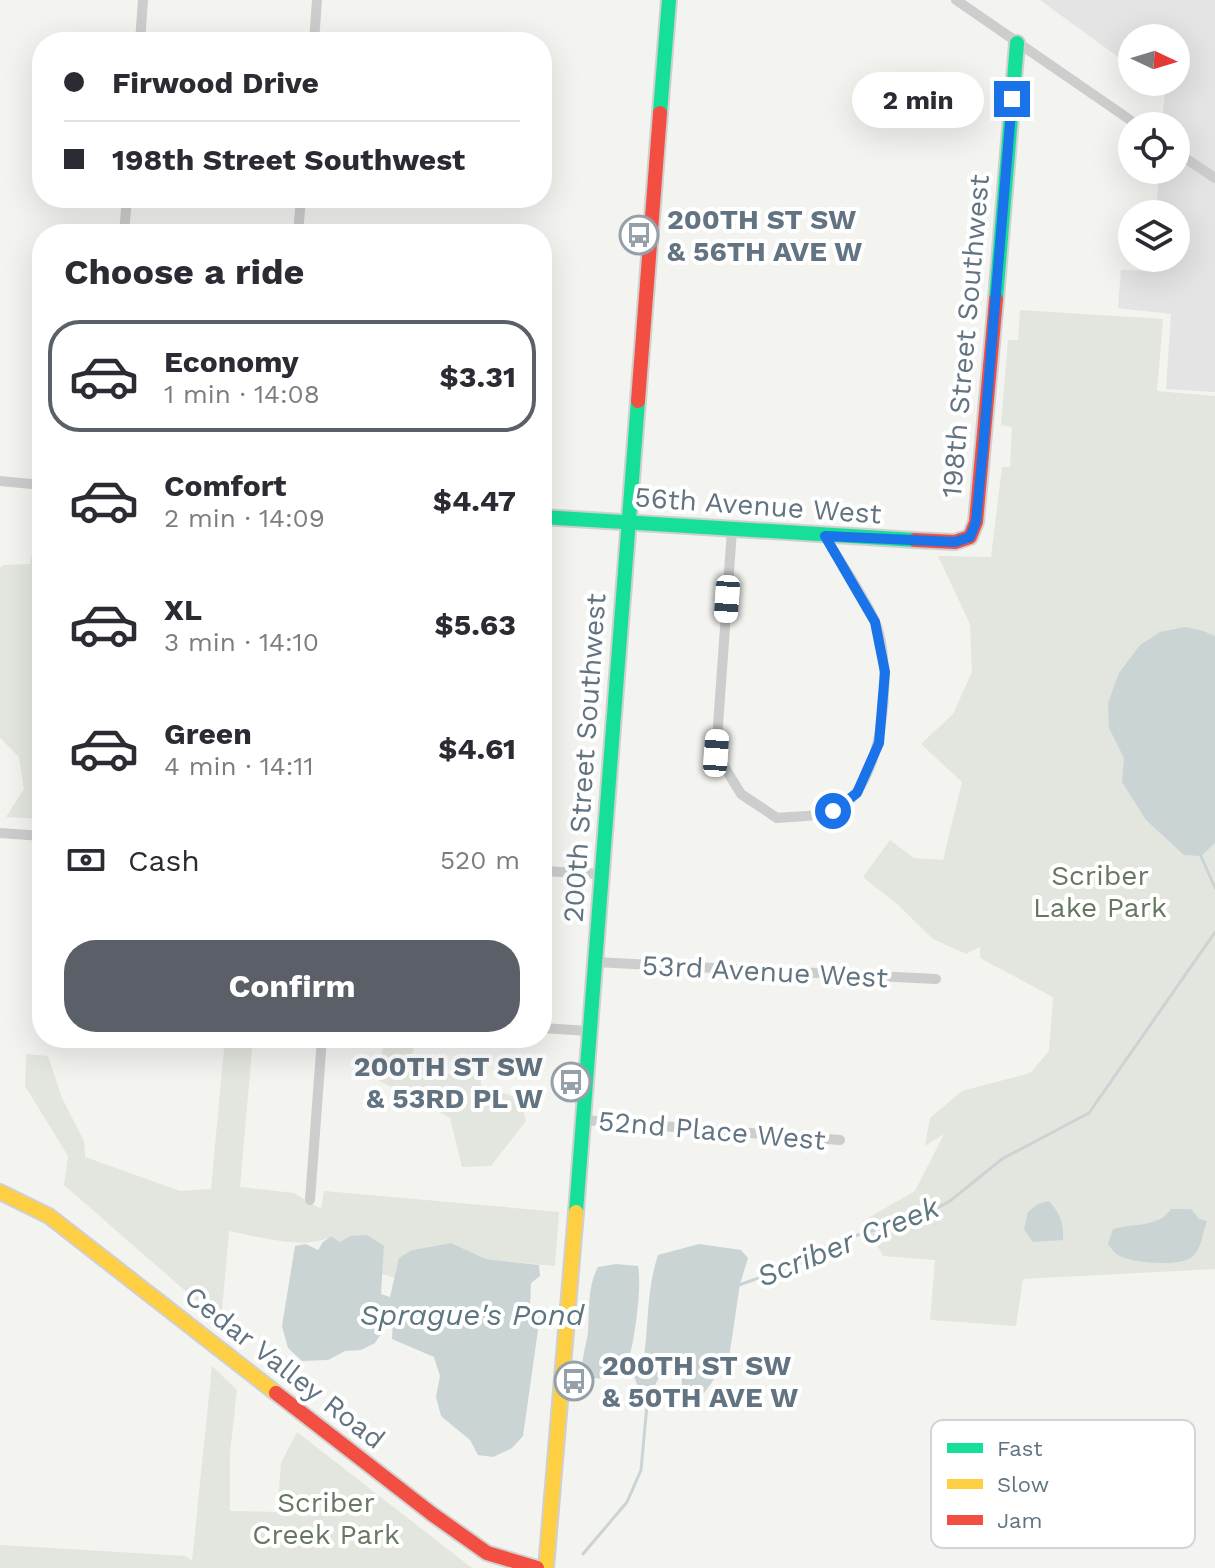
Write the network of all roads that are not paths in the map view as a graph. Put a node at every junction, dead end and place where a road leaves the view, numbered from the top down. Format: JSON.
{"nodes":[{"id":1,"x":143,"y":0,"type":"edge"},
{"id":2,"x":317,"y":0,"type":"edge"},
{"id":3,"x":669,"y":0,"type":"edge"},
{"id":4,"x":956,"y":0,"type":"edge"},
{"id":5,"x":141,"y":32,"type":"edge"},
{"id":6,"x":315,"y":32,"type":"edge"},
{"id":7,"x":1017,"y":43,"type":"junction"},
{"id":8,"x":1118,"y":112,"type":"edge"},
{"id":9,"x":1190,"y":161,"type":"edge"},
{"id":10,"x":1215,"y":178,"type":"edge"},
{"id":11,"x":0,"y":481,"type":"edge"},
{"id":12,"x":32,"y":484,"type":"edge"},
{"id":13,"x":552,"y":518,"type":"edge"},
{"id":14,"x":628,"y":523,"type":"junction"},
{"id":15,"x":732,"y":530,"type":"junction"},
{"id":16,"x":825,"y":536,"type":"junction"},
{"id":17,"x":970,"y":537,"type":"joint"},
{"id":18,"x":0,"y":833,"type":"edge"},
{"id":19,"x":32,"y":835,"type":"edge"},
{"id":20,"x":552,"y":872,"type":"edge"},
{"id":21,"x":600,"y":874,"type":"junction"},
{"id":22,"x":594,"y":962,"type":"junction"},
{"id":23,"x":936,"y":979,"type":"dead end"},
{"id":24,"x":552,"y":1029,"type":"edge"},
{"id":25,"x":589,"y":1031,"type":"junction"},
{"id":26,"x":321,"y":1048,"type":"edge"},
{"id":27,"x":583,"y":1120,"type":"junction"},
{"id":28,"x":840,"y":1140,"type":"dead end"},
{"id":29,"x":4,"y":1193,"type":"edge"},
{"id":30,"x":310,"y":1200,"type":"dead end"},
{"id":31,"x":537,"y":1568,"type":"edge"},
{"id":32,"x":546,"y":1568,"type":"edge"}],
"edges":[{"from":1,"to":5,"type":"street"},
{"from":2,"to":6,"type":"street"},
{"from":3,"to":14,"type":"street","name":"200th Street Southwest"},
{"from":4,"to":7,"type":"street"},
{"from":7,"to":8,"type":"street"},
{"from":7,"to":17,"type":"street","name":"198th Street Southwest"},
{"from":9,"to":10,"type":"street"},
{"from":11,"to":12,"type":"street"},
{"from":13,"to":14,"type":"street","name":"56th Avenue West"},
{"from":14,"to":15,"type":"street","name":"56th Avenue West"},
{"from":14,"to":21,"type":"street","name":"200th Street Southwest"},
{"from":15,"to":16,"type":"street","name":"56th Avenue West"},
{"from":15,"to":16,"type":"street"},
{"from":16,"to":17,"type":"street","name":"56th Avenue West"},
{"from":18,"to":19,"type":"street"},
{"from":20,"to":21,"type":"street"},
{"from":21,"to":22,"type":"street","name":"200th Street Southwest"},
{"from":22,"to":23,"type":"street","name":"53rd Avenue West"},
{"from":22,"to":25,"type":"street","name":"200th Street Southwest"},
{"from":24,"to":25,"type":"street"},
{"from":25,"to":27,"type":"street","name":"200th Street Southwest"},
{"from":26,"to":30,"type":"street"},
{"from":27,"to":28,"type":"street","name":"52nd Place West"},
{"from":27,"to":32,"type":"street","name":"200th Street Southwest"},
{"from":29,"to":31,"type":"street","name":"Cedar Valley Road"}]}
